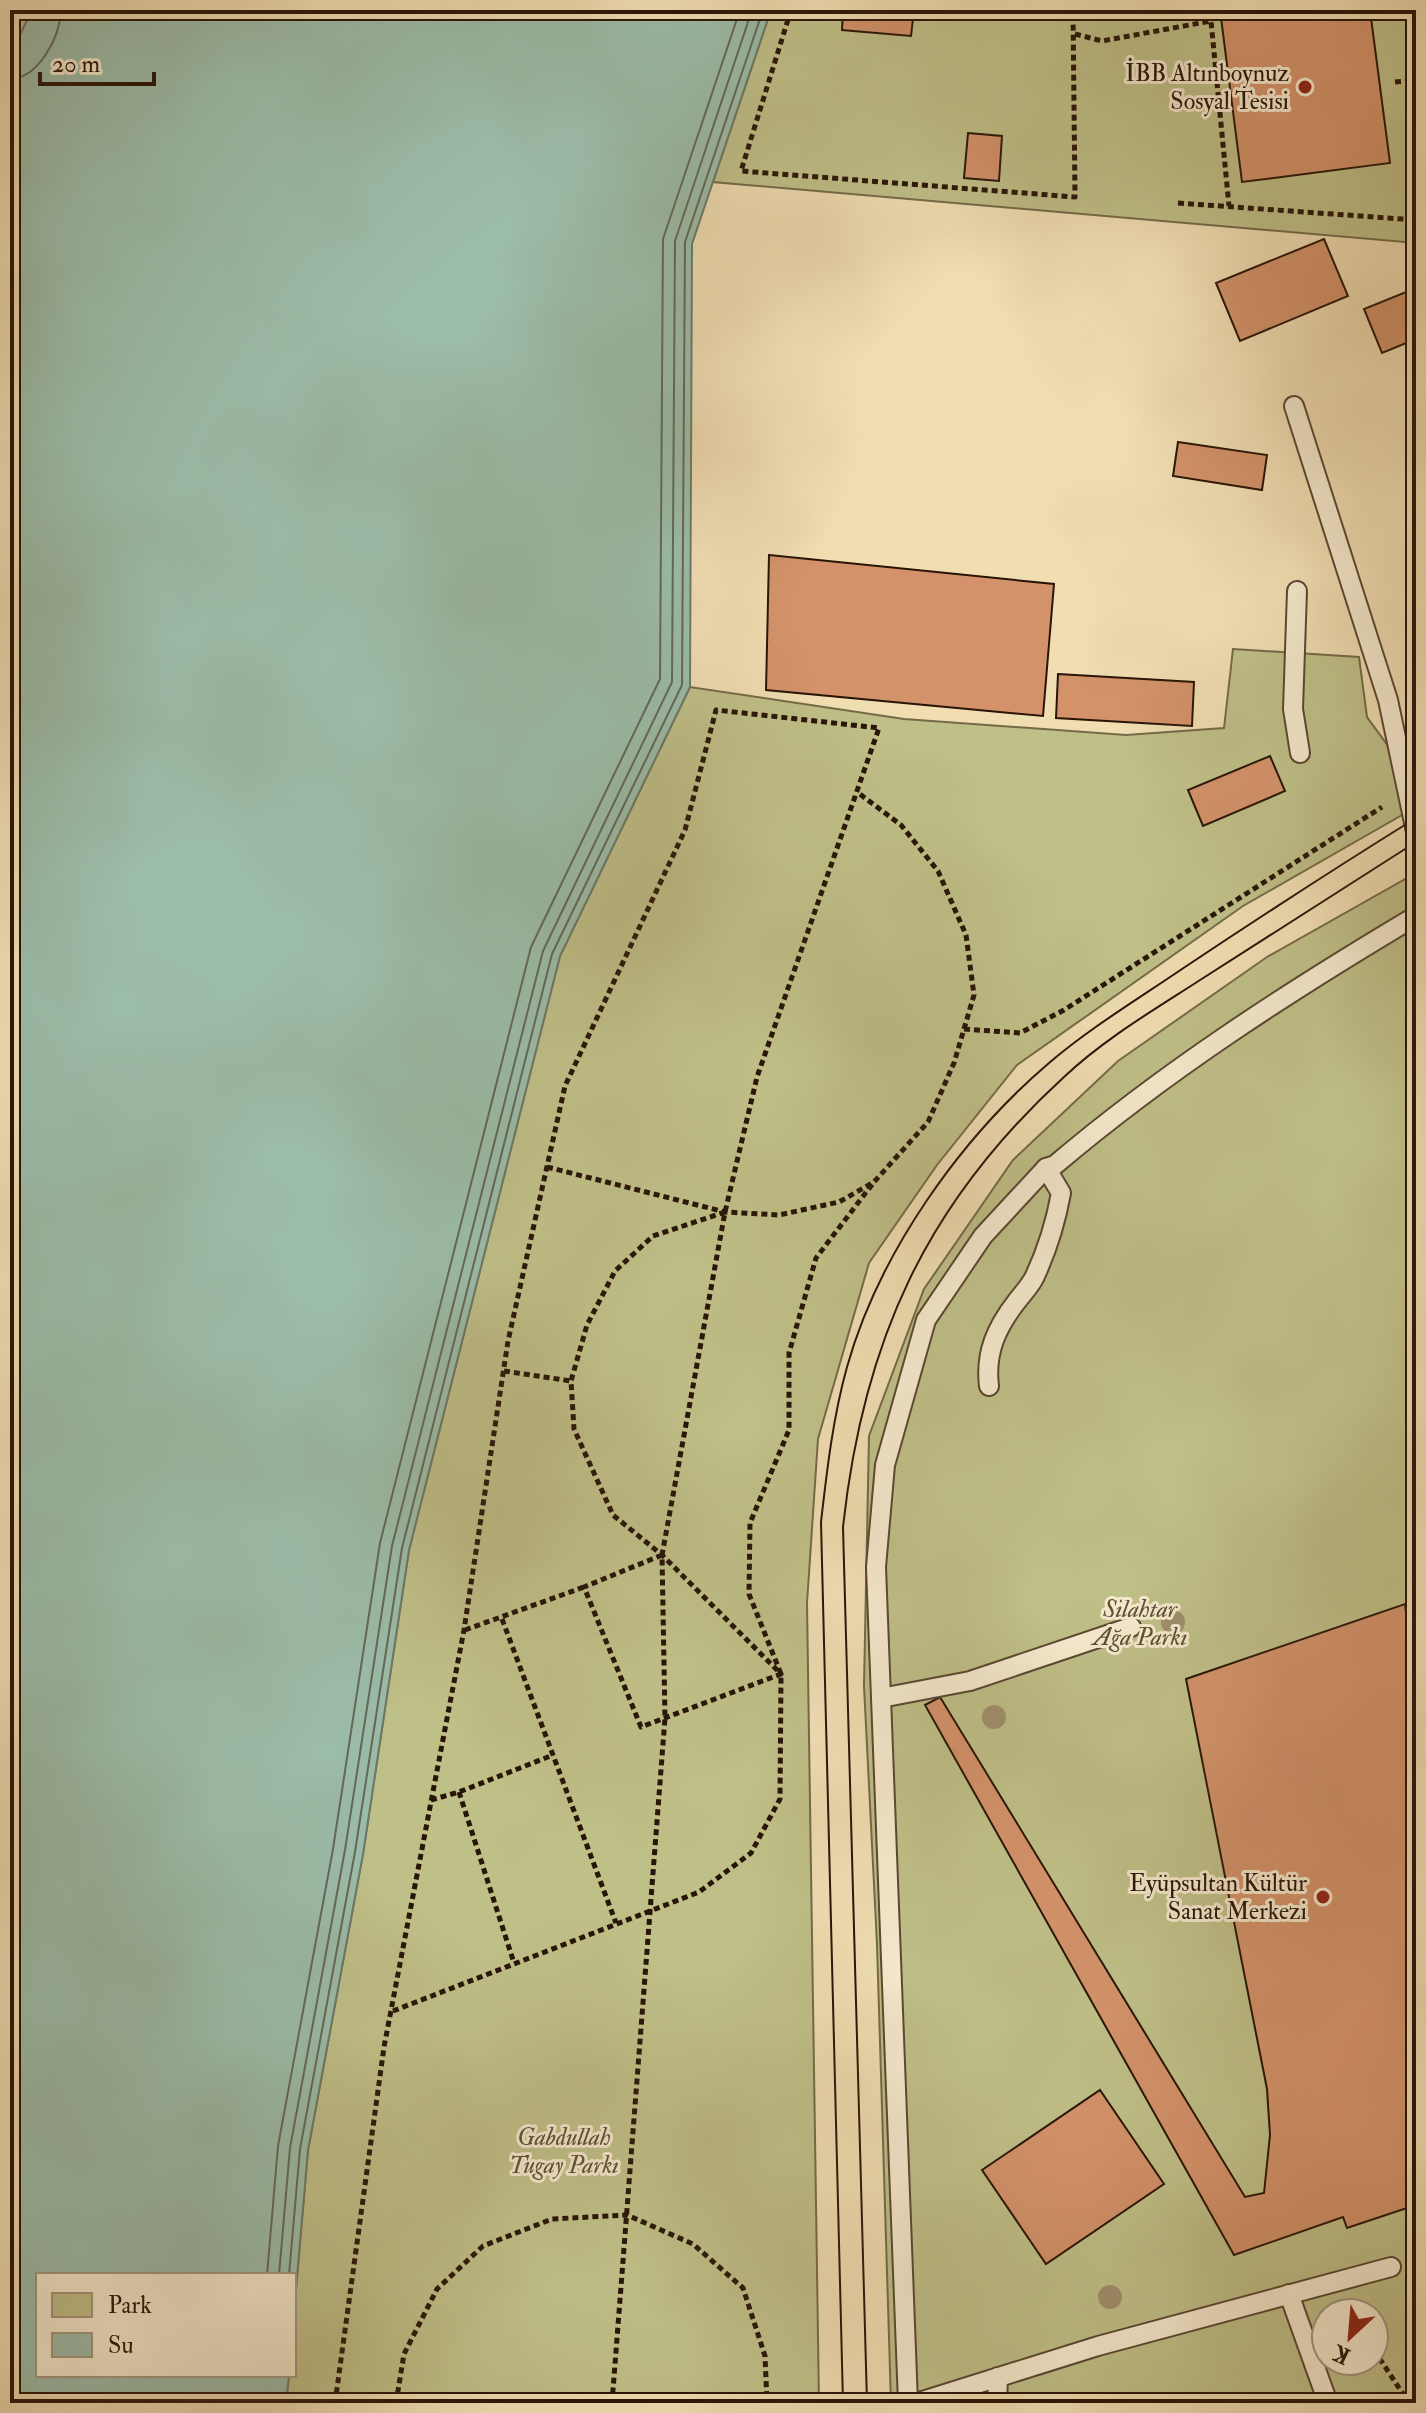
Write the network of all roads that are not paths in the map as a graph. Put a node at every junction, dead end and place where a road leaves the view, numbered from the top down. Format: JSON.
{"nodes":[{"id":1,"x":1294,"y":406,"type":"dead end"},
{"id":2,"x":1297,"y":591,"type":"dead end"},
{"id":3,"x":1300,"y":753,"type":"dead end"},
{"id":4,"x":1416,"y":832,"type":"edge"},
{"id":5,"x":1416,"y":916,"type":"edge"},
{"id":6,"x":1046,"y":1168,"type":"junction"},
{"id":7,"x":989,"y":1386,"type":"dead end"},
{"id":8,"x":1131,"y":1627,"type":"dead end"},
{"id":9,"x":881,"y":1698,"type":"junction"},
{"id":10,"x":1391,"y":2267,"type":"dead end"},
{"id":11,"x":1289,"y":2294,"type":"junction"},
{"id":12,"x":998,"y":2377,"type":"junction"},
{"id":13,"x":908,"y":2403,"type":"edge"},
{"id":14,"x":916,"y":2403,"type":"edge"},
{"id":15,"x":997,"y":2403,"type":"edge"},
{"id":16,"x":1328,"y":2403,"type":"edge"}],
"edges":[{"from":1,"to":4,"type":"lane"},
{"from":2,"to":3,"type":"lane"},
{"from":5,"to":6,"type":"lane"},
{"from":6,"to":7,"type":"lane"},
{"from":6,"to":9,"type":"lane"},
{"from":8,"to":9,"type":"lane"},
{"from":9,"to":13,"type":"lane"},
{"from":10,"to":11,"type":"lane"},
{"from":11,"to":12,"type":"lane"},
{"from":11,"to":16,"type":"lane"},
{"from":12,"to":14,"type":"lane"},
{"from":12,"to":15,"type":"lane"}]}
